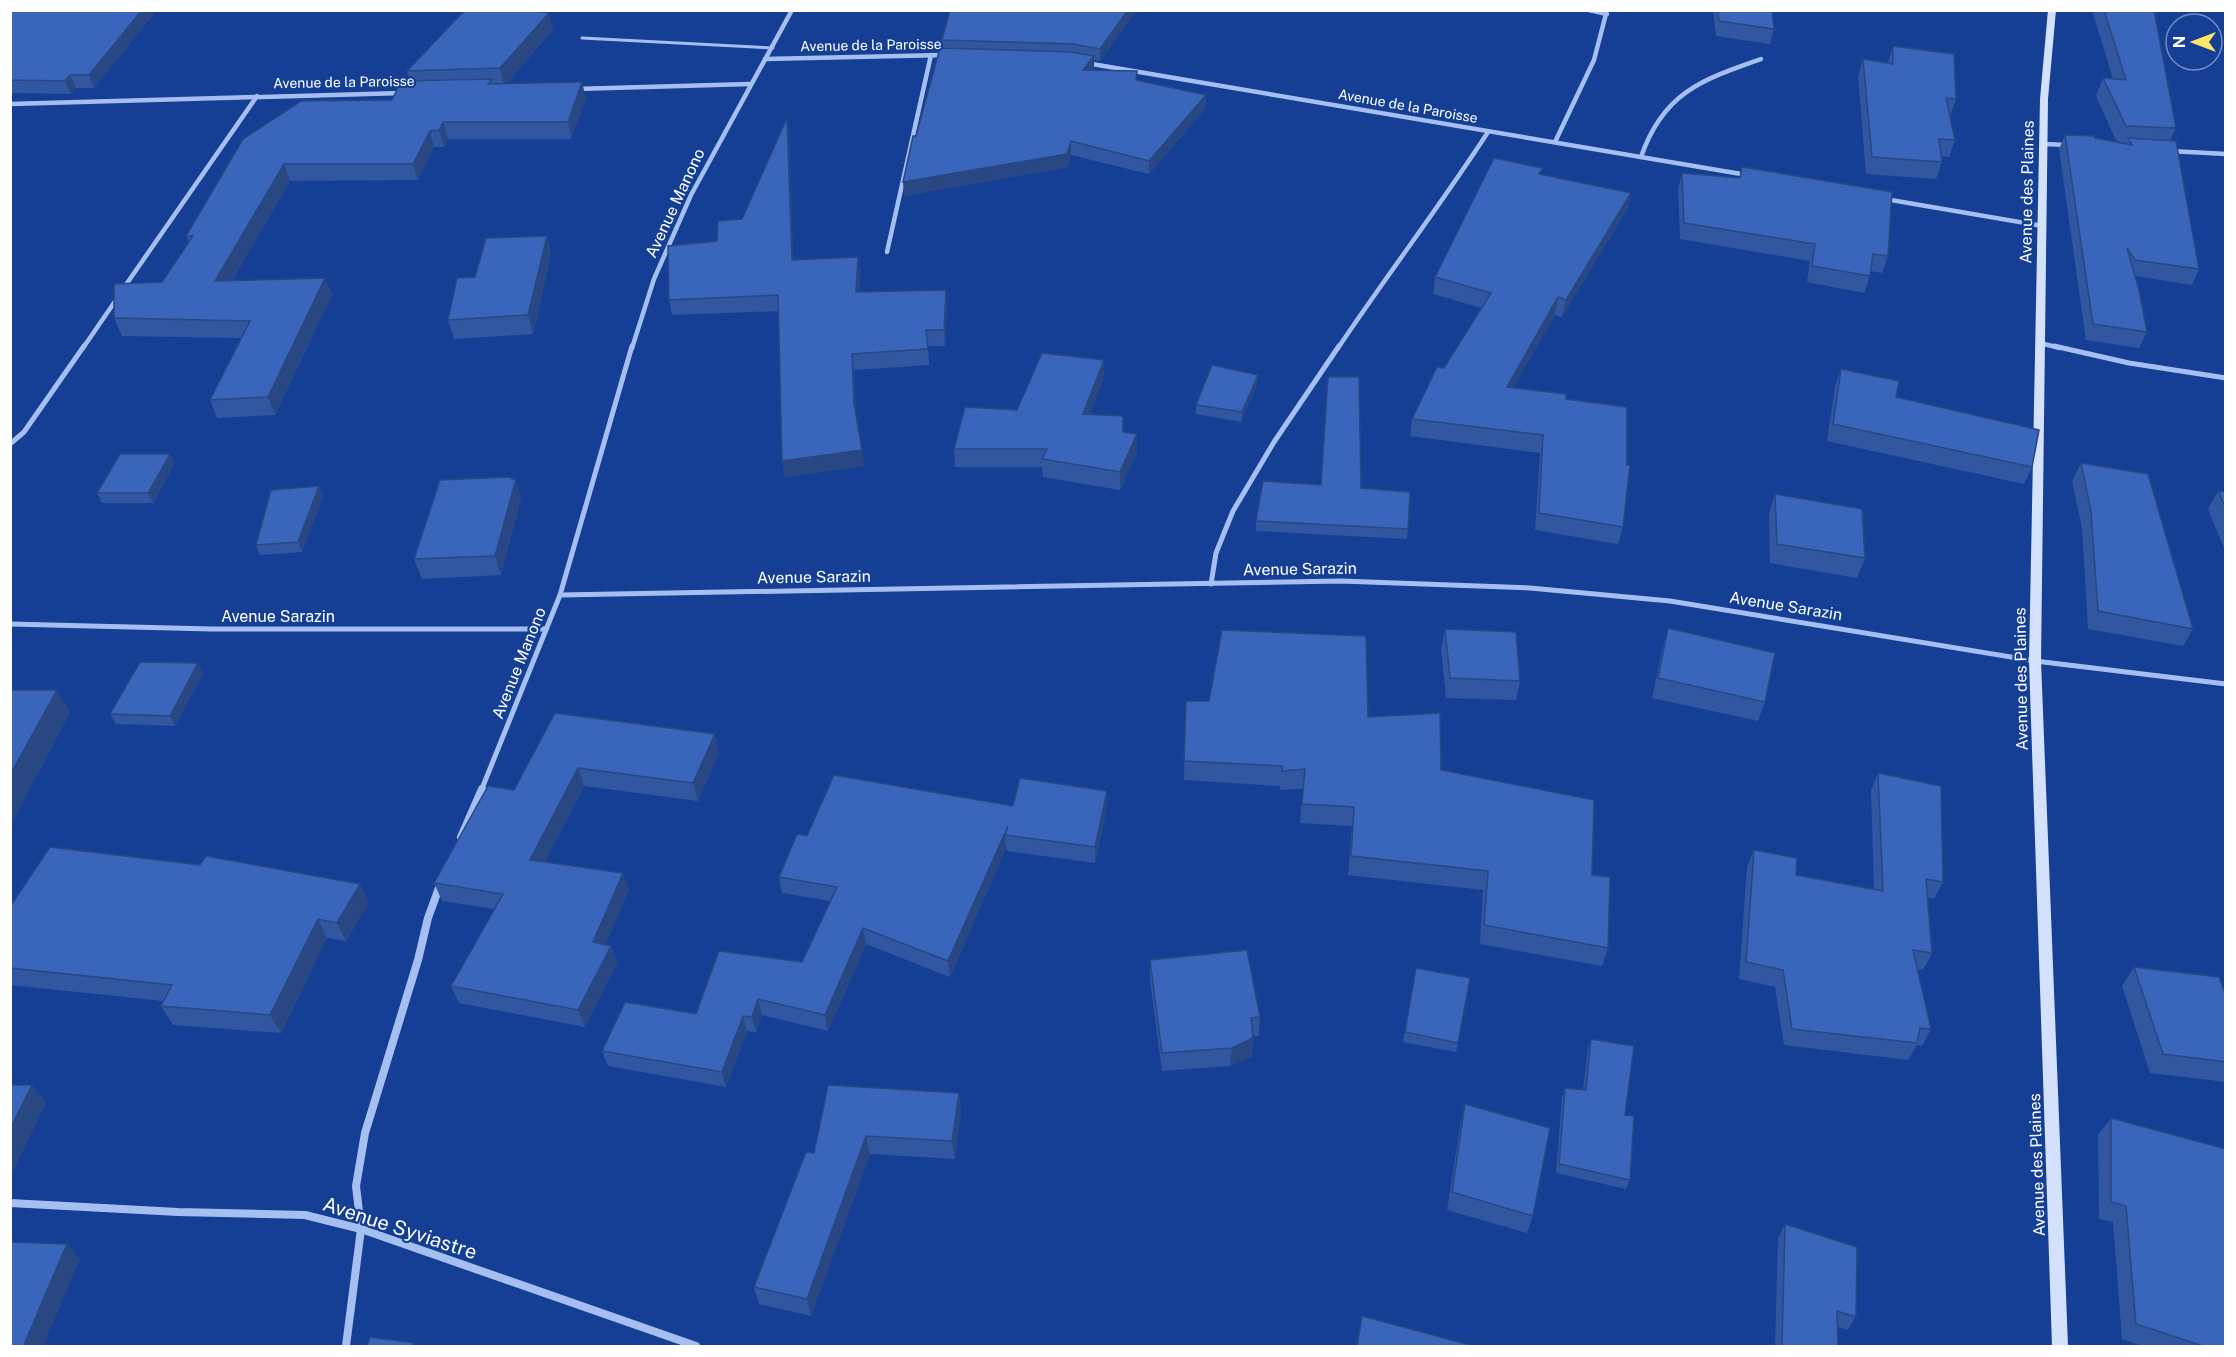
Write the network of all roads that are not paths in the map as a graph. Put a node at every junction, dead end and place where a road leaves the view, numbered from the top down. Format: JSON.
{"nodes":[{"id":1,"x":792,"y":10,"type":"edge"},
{"id":2,"x":1589,"y":10,"type":"edge"},
{"id":3,"x":2052,"y":10,"type":"edge"},
{"id":4,"x":1607,"y":12,"type":"edge"},
{"id":5,"x":582,"y":38,"type":"dead end"},
{"id":6,"x":773,"y":48,"type":"junction"},
{"id":7,"x":931,"y":55,"type":"junction"},
{"id":8,"x":953,"y":55,"type":"edge"},
{"id":9,"x":1761,"y":58,"type":"dead end"},
{"id":10,"x":765,"y":59,"type":"junction"},
{"id":11,"x":1085,"y":63,"type":"edge"},
{"id":12,"x":750,"y":84,"type":"junction"},
{"id":13,"x":574,"y":89,"type":"edge"},
{"id":14,"x":409,"y":93,"type":"edge"},
{"id":15,"x":256,"y":96,"type":"junction"},
{"id":16,"x":10,"y":104,"type":"edge"},
{"id":17,"x":1488,"y":132,"type":"junction"},
{"id":18,"x":1555,"y":142,"type":"junction"},
{"id":19,"x":2044,"y":144,"type":"junction"},
{"id":20,"x":2079,"y":146,"type":"edge"},
{"id":21,"x":2162,"y":151,"type":"edge"},
{"id":22,"x":2226,"y":154,"type":"edge"},
{"id":23,"x":1641,"y":156,"type":"junction"},
{"id":24,"x":1756,"y":176,"type":"edge"},
{"id":25,"x":1882,"y":198,"type":"edge"},
{"id":26,"x":2043,"y":226,"type":"junction"},
{"id":27,"x":887,"y":252,"type":"dead end"},
{"id":28,"x":2040,"y":343,"type":"junction"},
{"id":29,"x":2226,"y":378,"type":"edge"},
{"id":30,"x":10,"y":444,"type":"edge"},
{"id":31,"x":1211,"y":584,"type":"junction"},
{"id":32,"x":560,"y":595,"type":"junction"},
{"id":33,"x":10,"y":624,"type":"edge"},
{"id":34,"x":546,"y":629,"type":"junction"},
{"id":35,"x":2035,"y":661,"type":"junction"},
{"id":36,"x":2226,"y":684,"type":"edge"},
{"id":37,"x":458,"y":842,"type":"edge"},
{"id":38,"x":444,"y":874,"type":"edge"},
{"id":39,"x":10,"y":1203,"type":"edge"},
{"id":40,"x":360,"y":1229,"type":"junction"},
{"id":41,"x":346,"y":1347,"type":"edge"},
{"id":42,"x":696,"y":1347,"type":"edge"},
{"id":43,"x":2060,"y":1347,"type":"edge"}],
"edges":[{"from":1,"to":6,"type":"street","name":"Avenue Manono"},
{"from":2,"to":4,"type":"street"},
{"from":3,"to":19,"type":"street","name":"Avenue des Plaines"},
{"from":4,"to":18,"type":"street"},
{"from":5,"to":6,"type":"lane"},
{"from":6,"to":10,"type":"street","name":"Avenue Manono"},
{"from":7,"to":8,"type":"street","name":"Avenue de la Paroisse"},
{"from":7,"to":10,"type":"street","name":"Avenue de la Paroisse"},
{"from":7,"to":27,"type":"street"},
{"from":9,"to":23,"type":"street"},
{"from":10,"to":12,"type":"street","name":"Avenue Manono"},
{"from":11,"to":17,"type":"street","name":"Avenue de la Paroisse"},
{"from":12,"to":13,"type":"street"},
{"from":12,"to":32,"type":"street","name":"Avenue Manono"},
{"from":14,"to":15,"type":"street","name":"Avenue de la Paroisse"},
{"from":15,"to":16,"type":"street","name":"Avenue de la Paroisse"},
{"from":15,"to":30,"type":"street"},
{"from":17,"to":18,"type":"street","name":"Avenue de la Paroisse"},
{"from":17,"to":31,"type":"street"},
{"from":18,"to":23,"type":"street","name":"Avenue de la Paroisse"},
{"from":19,"to":20,"type":"street"},
{"from":19,"to":26,"type":"street","name":"Avenue des Plaines"},
{"from":21,"to":22,"type":"street"},
{"from":23,"to":24,"type":"street","name":"Avenue de la Paroisse"},
{"from":25,"to":26,"type":"street"},
{"from":26,"to":28,"type":"street","name":"Avenue des Plaines"},
{"from":28,"to":29,"type":"street"},
{"from":28,"to":35,"type":"street","name":"Avenue des Plaines"},
{"from":31,"to":32,"type":"street","name":"Avenue Sarazin"},
{"from":31,"to":35,"type":"street","name":"Avenue Sarazin"},
{"from":32,"to":34,"type":"street","name":"Avenue Manono"},
{"from":33,"to":34,"type":"street","name":"Avenue Sarazin"},
{"from":34,"to":37,"type":"street","name":"Avenue Manono"},
{"from":35,"to":36,"type":"street","name":"Avenue Sarazin"},
{"from":35,"to":43,"type":"street","name":"Avenue des Plaines"},
{"from":38,"to":40,"type":"street"},
{"from":39,"to":40,"type":"street","name":"Avenue Syviastre"},
{"from":40,"to":41,"type":"street"},
{"from":40,"to":42,"type":"street","name":"Avenue Syviastre"}]}
